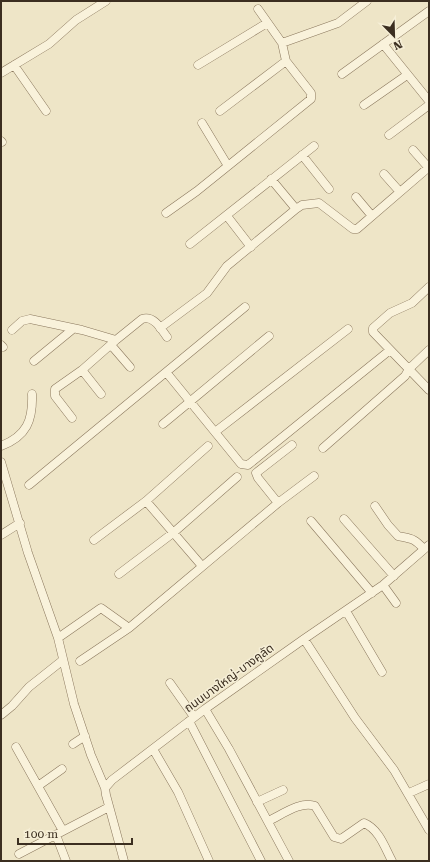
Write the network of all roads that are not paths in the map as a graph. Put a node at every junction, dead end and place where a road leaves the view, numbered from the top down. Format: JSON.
{"nodes":[{"id":1,"x":106,"y":1,"type":"edge"},
{"id":2,"x":367,"y":1,"type":"edge"},
{"id":3,"x":258,"y":9,"type":"dead end"},
{"id":4,"x":429,"y":11,"type":"edge"},
{"id":5,"x":267,"y":23,"type":"junction"},
{"id":6,"x":282,"y":43,"type":"junction"},
{"id":7,"x":383,"y":44,"type":"junction"},
{"id":8,"x":286,"y":61,"type":"junction"},
{"id":9,"x":14,"y":65,"type":"junction"},
{"id":10,"x":198,"y":65,"type":"dead end"},
{"id":11,"x":1,"y":73,"type":"edge"},
{"id":12,"x":342,"y":74,"type":"dead end"},
{"id":13,"x":408,"y":75,"type":"junction"},
{"id":14,"x":428,"y":97,"type":"edge"},
{"id":15,"x":364,"y":105,"type":"dead end"},
{"id":16,"x":429,"y":105,"type":"edge"},
{"id":17,"x":46,"y":111,"type":"dead end"},
{"id":18,"x":220,"y":111,"type":"dead end"},
{"id":19,"x":202,"y":123,"type":"dead end"},
{"id":20,"x":389,"y":136,"type":"dead end"},
{"id":21,"x":314,"y":146,"type":"dead end"},
{"id":22,"x":413,"y":150,"type":"dead end"},
{"id":23,"x":302,"y":155,"type":"junction"},
{"id":24,"x":228,"y":166,"type":"junction"},
{"id":25,"x":428,"y":167,"type":"edge"},
{"id":26,"x":384,"y":174,"type":"dead end"},
{"id":27,"x":271,"y":179,"type":"junction"},
{"id":28,"x":329,"y":189,"type":"dead end"},
{"id":29,"x":400,"y":192,"type":"junction"},
{"id":30,"x":356,"y":197,"type":"dead end"},
{"id":31,"x":296,"y":209,"type":"junction"},
{"id":32,"x":166,"y":213,"type":"dead end"},
{"id":33,"x":227,"y":216,"type":"junction"},
{"id":34,"x":372,"y":216,"type":"junction"},
{"id":35,"x":190,"y":244,"type":"dead end"},
{"id":36,"x":251,"y":247,"type":"junction"},
{"id":37,"x":429,"y":287,"type":"edge"},
{"id":38,"x":244,"y":307,"type":"dead end"},
{"id":39,"x":160,"y":328,"type":"junction"},
{"id":40,"x":73,"y":329,"type":"junction"},
{"id":41,"x":348,"y":329,"type":"dead end"},
{"id":42,"x":12,"y":330,"type":"dead end"},
{"id":43,"x":269,"y":336,"type":"dead end"},
{"id":44,"x":168,"y":337,"type":"dead end"},
{"id":45,"x":113,"y":343,"type":"junction"},
{"id":46,"x":390,"y":350,"type":"junction"},
{"id":47,"x":429,"y":350,"type":"edge"},
{"id":48,"x":34,"y":361,"type":"dead end"},
{"id":49,"x":130,"y":367,"type":"dead end"},
{"id":50,"x":82,"y":370,"type":"junction"},
{"id":51,"x":409,"y":370,"type":"junction"},
{"id":52,"x":166,"y":372,"type":"junction"},
{"id":53,"x":429,"y":390,"type":"edge"},
{"id":54,"x":32,"y":394,"type":"dead end"},
{"id":55,"x":101,"y":394,"type":"dead end"},
{"id":56,"x":190,"y":402,"type":"junction"},
{"id":57,"x":72,"y":418,"type":"dead end"},
{"id":58,"x":163,"y":424,"type":"dead end"},
{"id":59,"x":215,"y":432,"type":"junction"},
{"id":60,"x":292,"y":445,"type":"dead end"},
{"id":61,"x":1,"y":446,"type":"edge"},
{"id":62,"x":208,"y":446,"type":"dead end"},
{"id":63,"x":323,"y":448,"type":"dead end"},
{"id":64,"x":1,"y":462,"type":"edge"},
{"id":65,"x":314,"y":476,"type":"dead end"},
{"id":66,"x":237,"y":477,"type":"dead end"},
{"id":67,"x":28,"y":485,"type":"dead end"},
{"id":68,"x":146,"y":501,"type":"junction"},
{"id":69,"x":278,"y":503,"type":"junction"},
{"id":70,"x":375,"y":506,"type":"dead end"},
{"id":71,"x":344,"y":519,"type":"dead end"},
{"id":72,"x":311,"y":521,"type":"dead end"},
{"id":73,"x":20,"y":523,"type":"junction"},
{"id":74,"x":173,"y":533,"type":"junction"},
{"id":75,"x":1,"y":535,"type":"edge"},
{"id":76,"x":94,"y":540,"type":"dead end"},
{"id":77,"x":428,"y":546,"type":"edge"},
{"id":78,"x":202,"y":566,"type":"junction"},
{"id":79,"x":119,"y":574,"type":"dead end"},
{"id":80,"x":394,"y":576,"type":"junction"},
{"id":81,"x":383,"y":585,"type":"junction"},
{"id":82,"x":372,"y":594,"type":"junction"},
{"id":83,"x":396,"y":603,"type":"dead end"},
{"id":84,"x":346,"y":611,"type":"junction"},
{"id":85,"x":129,"y":628,"type":"junction"},
{"id":86,"x":58,"y":638,"type":"junction"},
{"id":87,"x":304,"y":639,"type":"junction"},
{"id":88,"x":63,"y":660,"type":"junction"},
{"id":89,"x":80,"y":661,"type":"dead end"},
{"id":90,"x":382,"y":672,"type":"dead end"},
{"id":91,"x":170,"y":683,"type":"dead end"},
{"id":92,"x":205,"y":709,"type":"junction"},
{"id":93,"x":1,"y":715,"type":"edge"},
{"id":94,"x":192,"y":719,"type":"junction"},
{"id":95,"x":85,"y":736,"type":"junction"},
{"id":96,"x":73,"y":744,"type":"dead end"},
{"id":97,"x":16,"y":747,"type":"dead end"},
{"id":98,"x":153,"y":749,"type":"junction"},
{"id":99,"x":62,"y":769,"type":"dead end"},
{"id":100,"x":429,"y":784,"type":"edge"},
{"id":101,"x":38,"y":786,"type":"junction"},
{"id":102,"x":105,"y":788,"type":"junction"},
{"id":103,"x":283,"y":790,"type":"dead end"},
{"id":104,"x":409,"y":793,"type":"junction"},
{"id":105,"x":257,"y":802,"type":"junction"},
{"id":106,"x":109,"y":807,"type":"junction"},
{"id":107,"x":268,"y":821,"type":"junction"},
{"id":108,"x":429,"y":830,"type":"edge"},
{"id":109,"x":60,"y":833,"type":"junction"},
{"id":110,"x":19,"y":854,"type":"dead end"},
{"id":111,"x":66,"y":861,"type":"edge"},
{"id":112,"x":124,"y":861,"type":"edge"},
{"id":113,"x":209,"y":861,"type":"edge"},
{"id":114,"x":261,"y":861,"type":"edge"},
{"id":115,"x":289,"y":861,"type":"edge"},
{"id":116,"x":392,"y":861,"type":"edge"}],
"edges":[{"from":1,"to":9,"type":"street"},
{"from":2,"to":6,"type":"street"},
{"from":3,"to":5,"type":"street"},
{"from":4,"to":7,"type":"street"},
{"from":5,"to":6,"type":"street"},
{"from":5,"to":10,"type":"street"},
{"from":6,"to":8,"type":"street"},
{"from":7,"to":12,"type":"street"},
{"from":7,"to":13,"type":"street"},
{"from":8,"to":18,"type":"street"},
{"from":8,"to":24,"type":"street"},
{"from":9,"to":11,"type":"street"},
{"from":9,"to":17,"type":"street"},
{"from":13,"to":14,"type":"street"},
{"from":13,"to":15,"type":"street"},
{"from":16,"to":20,"type":"street"},
{"from":19,"to":24,"type":"street"},
{"from":21,"to":23,"type":"street"},
{"from":22,"to":25,"type":"street"},
{"from":23,"to":27,"type":"street"},
{"from":23,"to":28,"type":"street"},
{"from":24,"to":32,"type":"street"},
{"from":25,"to":29,"type":"street"},
{"from":26,"to":29,"type":"street"},
{"from":27,"to":31,"type":"street"},
{"from":27,"to":33,"type":"street"},
{"from":29,"to":34,"type":"street"},
{"from":30,"to":34,"type":"street"},
{"from":31,"to":34,"type":"street"},
{"from":31,"to":36,"type":"street"},
{"from":33,"to":35,"type":"street"},
{"from":33,"to":36,"type":"street"},
{"from":36,"to":39,"type":"street"},
{"from":37,"to":46,"type":"street"},
{"from":38,"to":52,"type":"street"},
{"from":39,"to":44,"type":"street"},
{"from":39,"to":45,"type":"street"},
{"from":40,"to":42,"type":"street"},
{"from":40,"to":45,"type":"street"},
{"from":40,"to":48,"type":"street"},
{"from":41,"to":59,"type":"street"},
{"from":43,"to":56,"type":"street"},
{"from":45,"to":49,"type":"street"},
{"from":45,"to":50,"type":"street"},
{"from":46,"to":51,"type":"street"},
{"from":46,"to":59,"type":"street"},
{"from":47,"to":51,"type":"street"},
{"from":50,"to":55,"type":"street"},
{"from":50,"to":57,"type":"street"},
{"from":51,"to":53,"type":"street"},
{"from":51,"to":63,"type":"street"},
{"from":52,"to":56,"type":"street"},
{"from":52,"to":67,"type":"street"},
{"from":54,"to":61,"type":"street"},
{"from":56,"to":58,"type":"street"},
{"from":56,"to":59,"type":"street"},
{"from":60,"to":69,"type":"street"},
{"from":62,"to":68,"type":"street"},
{"from":64,"to":73,"type":"street"},
{"from":65,"to":69,"type":"street"},
{"from":66,"to":74,"type":"street"},
{"from":68,"to":74,"type":"street"},
{"from":68,"to":76,"type":"street"},
{"from":69,"to":78,"type":"street"},
{"from":70,"to":77,"type":"street"},
{"from":71,"to":80,"type":"street"},
{"from":72,"to":82,"type":"street"},
{"from":73,"to":75,"type":"street"},
{"from":73,"to":86,"type":"street"},
{"from":74,"to":78,"type":"street"},
{"from":74,"to":79,"type":"street"},
{"from":77,"to":80,"type":"street","name":"ถนนบางใหญ่-บางคูลัด"},
{"from":78,"to":85,"type":"street"},
{"from":80,"to":81,"type":"street","name":"ถนนบางใหญ่-บางคูลัด"},
{"from":81,"to":82,"type":"street","name":"ถนนบางใหญ่-บางคูลัด"},
{"from":81,"to":83,"type":"street"},
{"from":82,"to":84,"type":"street","name":"ถนนบางใหญ่-บางคูลัด"},
{"from":84,"to":87,"type":"street","name":"ถนนบางใหญ่-บางคูลัด"},
{"from":84,"to":90,"type":"street"},
{"from":85,"to":86,"type":"street"},
{"from":85,"to":89,"type":"street"},
{"from":86,"to":88,"type":"street"},
{"from":87,"to":92,"type":"street","name":"ถนนบางใหญ่-บางคูลัด"},
{"from":87,"to":104,"type":"street"},
{"from":88,"to":93,"type":"street"},
{"from":88,"to":95,"type":"street"},
{"from":91,"to":94,"type":"street"},
{"from":92,"to":94,"type":"street","name":"ถนนบางใหญ่-บางคูลัด"},
{"from":92,"to":105,"type":"street"},
{"from":94,"to":98,"type":"street","name":"ถนนบางใหญ่-บางคูลัด"},
{"from":94,"to":114,"type":"street"},
{"from":95,"to":96,"type":"street"},
{"from":95,"to":102,"type":"street"},
{"from":97,"to":101,"type":"street"},
{"from":98,"to":102,"type":"street","name":"ถนนบางใหญ่-บางคูลัด"},
{"from":98,"to":113,"type":"street"},
{"from":99,"to":101,"type":"street"},
{"from":100,"to":104,"type":"street"},
{"from":101,"to":109,"type":"street"},
{"from":102,"to":106,"type":"street"},
{"from":103,"to":105,"type":"street"},
{"from":104,"to":108,"type":"street"},
{"from":105,"to":107,"type":"street"},
{"from":106,"to":109,"type":"street"},
{"from":106,"to":112,"type":"street"},
{"from":107,"to":115,"type":"street"},
{"from":107,"to":116,"type":"street"},
{"from":109,"to":110,"type":"street"},
{"from":109,"to":111,"type":"street"}]}
